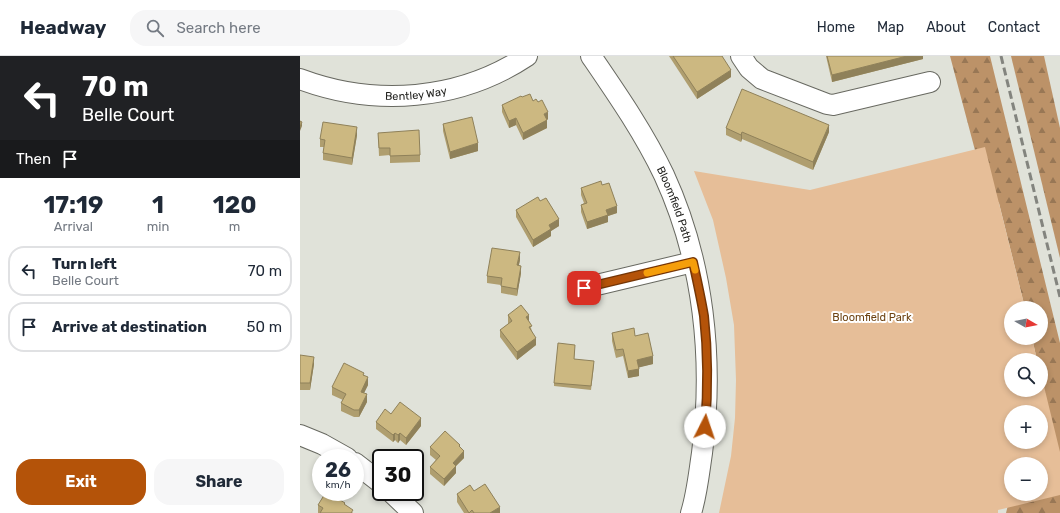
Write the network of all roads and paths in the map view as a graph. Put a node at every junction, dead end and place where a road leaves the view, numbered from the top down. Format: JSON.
{"nodes":[{"id":1,"x":527,"y":56,"type":"edge"},
{"id":2,"x":591,"y":56,"type":"edge"},
{"id":3,"x":741,"y":56,"type":"edge"},
{"id":4,"x":300,"y":79,"type":"edge"},
{"id":5,"x":930,"y":82,"type":"dead end"},
{"id":6,"x":693,"y":262,"type":"junction"},
{"id":7,"x":584,"y":288,"type":"dead end"},
{"id":8,"x":300,"y":435,"type":"edge"},
{"id":9,"x":331,"y":449,"type":"edge"},
{"id":10,"x":400,"y":501,"type":"edge"},
{"id":11,"x":413,"y":513,"type":"edge"},
{"id":12,"x":690,"y":513,"type":"edge"}],
"edges":[{"from":1,"to":4,"type":"street","name":"Bentley Way"},
{"from":2,"to":6,"type":"street","name":"Bloomfield Path"},
{"from":3,"to":5,"type":"street"},
{"from":6,"to":7,"type":"street"},
{"from":6,"to":12,"type":"street","name":"Bloomfield Path"},
{"from":8,"to":9,"type":"street"},
{"from":10,"to":11,"type":"street"}]}
